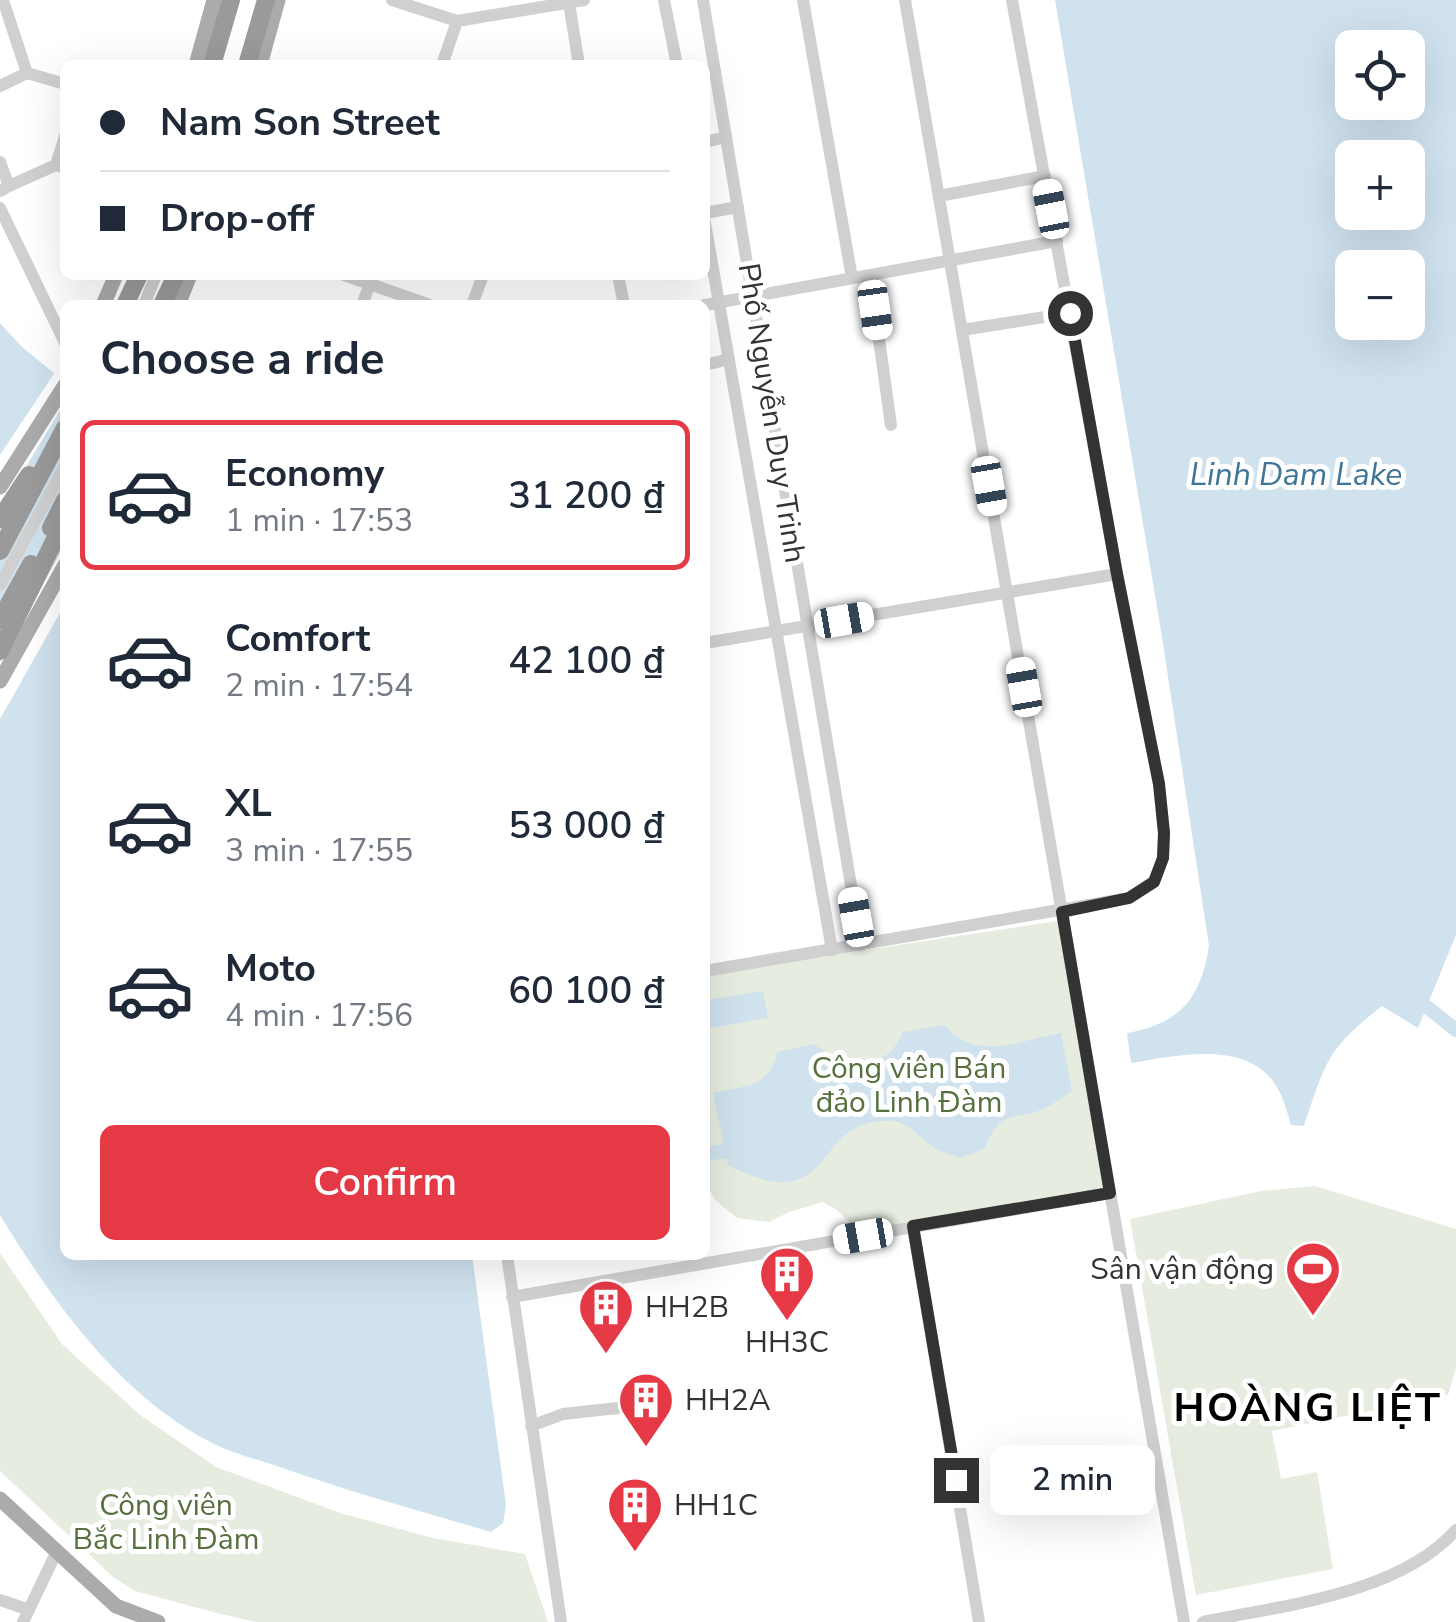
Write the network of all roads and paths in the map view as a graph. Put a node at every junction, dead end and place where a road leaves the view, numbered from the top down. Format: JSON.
{"nodes":[{"id":1,"x":3,"y":0,"type":"edge"},
{"id":2,"x":214,"y":0,"type":"edge"},
{"id":3,"x":231,"y":0,"type":"edge"},
{"id":4,"x":266,"y":0,"type":"edge"},
{"id":5,"x":278,"y":0,"type":"edge"},
{"id":6,"x":392,"y":0,"type":"edge"},
{"id":7,"x":584,"y":0,"type":"edge"},
{"id":8,"x":664,"y":0,"type":"edge"},
{"id":9,"x":703,"y":0,"type":"edge"},
{"id":10,"x":803,"y":0,"type":"edge"},
{"id":11,"x":905,"y":0,"type":"edge"},
{"id":12,"x":1012,"y":0,"type":"edge"},
{"id":13,"x":569,"y":3,"type":"junction"},
{"id":14,"x":457,"y":21,"type":"junction"},
{"id":15,"x":197,"y":60,"type":"edge"},
{"id":16,"x":213,"y":60,"type":"edge"},
{"id":17,"x":248,"y":60,"type":"edge"},
{"id":18,"x":261,"y":60,"type":"edge"},
{"id":19,"x":444,"y":60,"type":"edge"},
{"id":20,"x":579,"y":60,"type":"edge"},
{"id":21,"x":676,"y":60,"type":"edge"},
{"id":22,"x":709,"y":60,"type":"edge"},
{"id":23,"x":27,"y":72,"type":"junction"},
{"id":24,"x":710,"y":76,"type":"edge"},
{"id":25,"x":60,"y":82,"type":"edge"},
{"id":26,"x":0,"y":86,"type":"edge"},
{"id":27,"x":726,"y":137,"type":"junction"},
{"id":28,"x":710,"y":141,"type":"edge"},
{"id":29,"x":0,"y":162,"type":"edge"},
{"id":30,"x":60,"y":166,"type":"edge"},
{"id":31,"x":1045,"y":176,"type":"junction"},
{"id":32,"x":4,"y":188,"type":"edge"},
{"id":33,"x":939,"y":196,"type":"junction"},
{"id":34,"x":738,"y":206,"type":"junction"},
{"id":35,"x":0,"y":208,"type":"edge"},
{"id":36,"x":710,"y":212,"type":"edge"},
{"id":37,"x":1057,"y":241,"type":"junction"},
{"id":38,"x":950,"y":260,"type":"junction"},
{"id":39,"x":870,"y":275,"type":"junction"},
{"id":40,"x":852,"y":278,"type":"junction"},
{"id":41,"x":372,"y":280,"type":"edge"},
{"id":42,"x":752,"y":297,"type":"junction"},
{"id":43,"x":418,"y":300,"type":"edge"},
{"id":44,"x":712,"y":304,"type":"edge"},
{"id":45,"x":1070,"y":313,"type":"junction"},
{"id":46,"x":962,"y":330,"type":"junction"},
{"id":47,"x":60,"y":333,"type":"edge"},
{"id":48,"x":729,"y":359,"type":"junction"},
{"id":49,"x":710,"y":363,"type":"edge"},
{"id":50,"x":60,"y":393,"type":"edge"},
{"id":51,"x":891,"y":425,"type":"dead end"},
{"id":52,"x":60,"y":428,"type":"edge"},
{"id":53,"x":60,"y":437,"type":"edge"},
{"id":54,"x":60,"y":475,"type":"edge"},
{"id":55,"x":0,"y":486,"type":"edge"},
{"id":56,"x":60,"y":509,"type":"edge"},
{"id":57,"x":0,"y":519,"type":"edge"},
{"id":58,"x":60,"y":528,"type":"edge"},
{"id":59,"x":0,"y":551,"type":"edge"},
{"id":60,"x":60,"y":574,"type":"edge"},
{"id":61,"x":1117,"y":574,"type":"junction"},
{"id":62,"x":0,"y":585,"type":"edge"},
{"id":63,"x":1007,"y":592,"type":"junction"},
{"id":64,"x":0,"y":620,"type":"edge"},
{"id":65,"x":808,"y":626,"type":"junction"},
{"id":66,"x":776,"y":631,"type":"junction"},
{"id":67,"x":710,"y":641,"type":"edge"},
{"id":68,"x":0,"y":651,"type":"edge"},
{"id":69,"x":0,"y":681,"type":"edge"},
{"id":70,"x":1062,"y":912,"type":"junction"},
{"id":71,"x":861,"y":945,"type":"junction"},
{"id":72,"x":832,"y":950,"type":"junction"},
{"id":73,"x":710,"y":970,"type":"edge"},
{"id":74,"x":1110,"y":1193,"type":"junction"},
{"id":75,"x":913,"y":1226,"type":"junction"},
{"id":76,"x":508,"y":1260,"type":"edge"},
{"id":77,"x":512,"y":1297,"type":"junction"},
{"id":78,"x":645,"y":1405,"type":"dead end"},
{"id":79,"x":531,"y":1426,"type":"junction"},
{"id":80,"x":0,"y":1499,"type":"edge"},
{"id":81,"x":1456,"y":1530,"type":"edge"},
{"id":82,"x":56,"y":1552,"type":"junction"},
{"id":83,"x":0,"y":1600,"type":"edge"},
{"id":84,"x":26,"y":1616,"type":"edge"},
{"id":85,"x":158,"y":1622,"type":"edge"},
{"id":86,"x":561,"y":1622,"type":"edge"},
{"id":87,"x":979,"y":1622,"type":"edge"},
{"id":88,"x":1184,"y":1622,"type":"edge"},
{"id":89,"x":1203,"y":1622,"type":"edge"}],
"edges":[{"from":1,"to":23,"type":"street"},
{"from":2,"to":15,"type":"main road"},
{"from":3,"to":16,"type":"highway"},
{"from":4,"to":17,"type":"highway"},
{"from":5,"to":18,"type":"main road"},
{"from":6,"to":14,"type":"street"},
{"from":7,"to":13,"type":"street"},
{"from":8,"to":21,"type":"street"},
{"from":9,"to":22,"type":"street","name":"Phố Nguyễn Duy Trinh"},
{"from":10,"to":40,"type":"street"},
{"from":11,"to":33,"type":"street"},
{"from":12,"to":31,"type":"street"},
{"from":13,"to":14,"type":"street"},
{"from":13,"to":20,"type":"street"},
{"from":14,"to":19,"type":"street"},
{"from":23,"to":25,"type":"street"},
{"from":23,"to":26,"type":"street"},
{"from":24,"to":27,"type":"street","name":"Phố Nguyễn Duy Trinh"},
{"from":27,"to":28,"type":"street"},
{"from":27,"to":34,"type":"street","name":"Phố Nguyễn Duy Trinh"},
{"from":29,"to":32,"type":"street"},
{"from":30,"to":32,"type":"street"},
{"from":31,"to":33,"type":"street"},
{"from":31,"to":37,"type":"street"},
{"from":33,"to":38,"type":"street"},
{"from":34,"to":36,"type":"street"},
{"from":34,"to":42,"type":"street","name":"Phố Nguyễn Duy Trinh"},
{"from":35,"to":47,"type":"street"},
{"from":37,"to":38,"type":"street"},
{"from":37,"to":45,"type":"street"},
{"from":38,"to":39,"type":"street"},
{"from":38,"to":46,"type":"street"},
{"from":39,"to":40,"type":"street"},
{"from":39,"to":51,"type":"street"},
{"from":40,"to":42,"type":"street"},
{"from":41,"to":43,"type":"street"},
{"from":42,"to":44,"type":"street"},
{"from":42,"to":65,"type":"street","name":"Phố Nguyễn Duy Trinh"},
{"from":44,"to":48,"type":"street","name":"Phố Nguyễn Duy Trinh"},
{"from":45,"to":46,"type":"street"},
{"from":45,"to":61,"type":"street"},
{"from":46,"to":63,"type":"street"},
{"from":48,"to":49,"type":"street"},
{"from":48,"to":66,"type":"street","name":"Phố Nguyễn Duy Trinh"},
{"from":50,"to":55,"type":"main road"},
{"from":52,"to":57,"type":"highway"},
{"from":53,"to":59,"type":"highway"},
{"from":54,"to":62,"type":"street"},
{"from":56,"to":64,"type":"highway"},
{"from":58,"to":68,"type":"highway"},
{"from":60,"to":69,"type":"main road"},
{"from":61,"to":63,"type":"street"},
{"from":61,"to":70,"type":"street"},
{"from":63,"to":65,"type":"street"},
{"from":63,"to":70,"type":"street"},
{"from":65,"to":66,"type":"street"},
{"from":65,"to":71,"type":"street","name":"Phố Nguyễn Duy Trinh"},
{"from":66,"to":67,"type":"street"},
{"from":66,"to":72,"type":"street","name":"Phố Nguyễn Duy Trinh"},
{"from":70,"to":71,"type":"street"},
{"from":70,"to":74,"type":"street"},
{"from":71,"to":72,"type":"street"},
{"from":72,"to":73,"type":"street"},
{"from":74,"to":75,"type":"street"},
{"from":74,"to":88,"type":"street"},
{"from":75,"to":77,"type":"street"},
{"from":75,"to":87,"type":"street"},
{"from":76,"to":77,"type":"street"},
{"from":77,"to":79,"type":"street"},
{"from":78,"to":79,"type":"street"},
{"from":79,"to":86,"type":"street"},
{"from":80,"to":82,"type":"main road"},
{"from":81,"to":89,"type":"street"},
{"from":82,"to":84,"type":"street"},
{"from":82,"to":85,"type":"main road"},
{"from":83,"to":84,"type":"street"}]}
